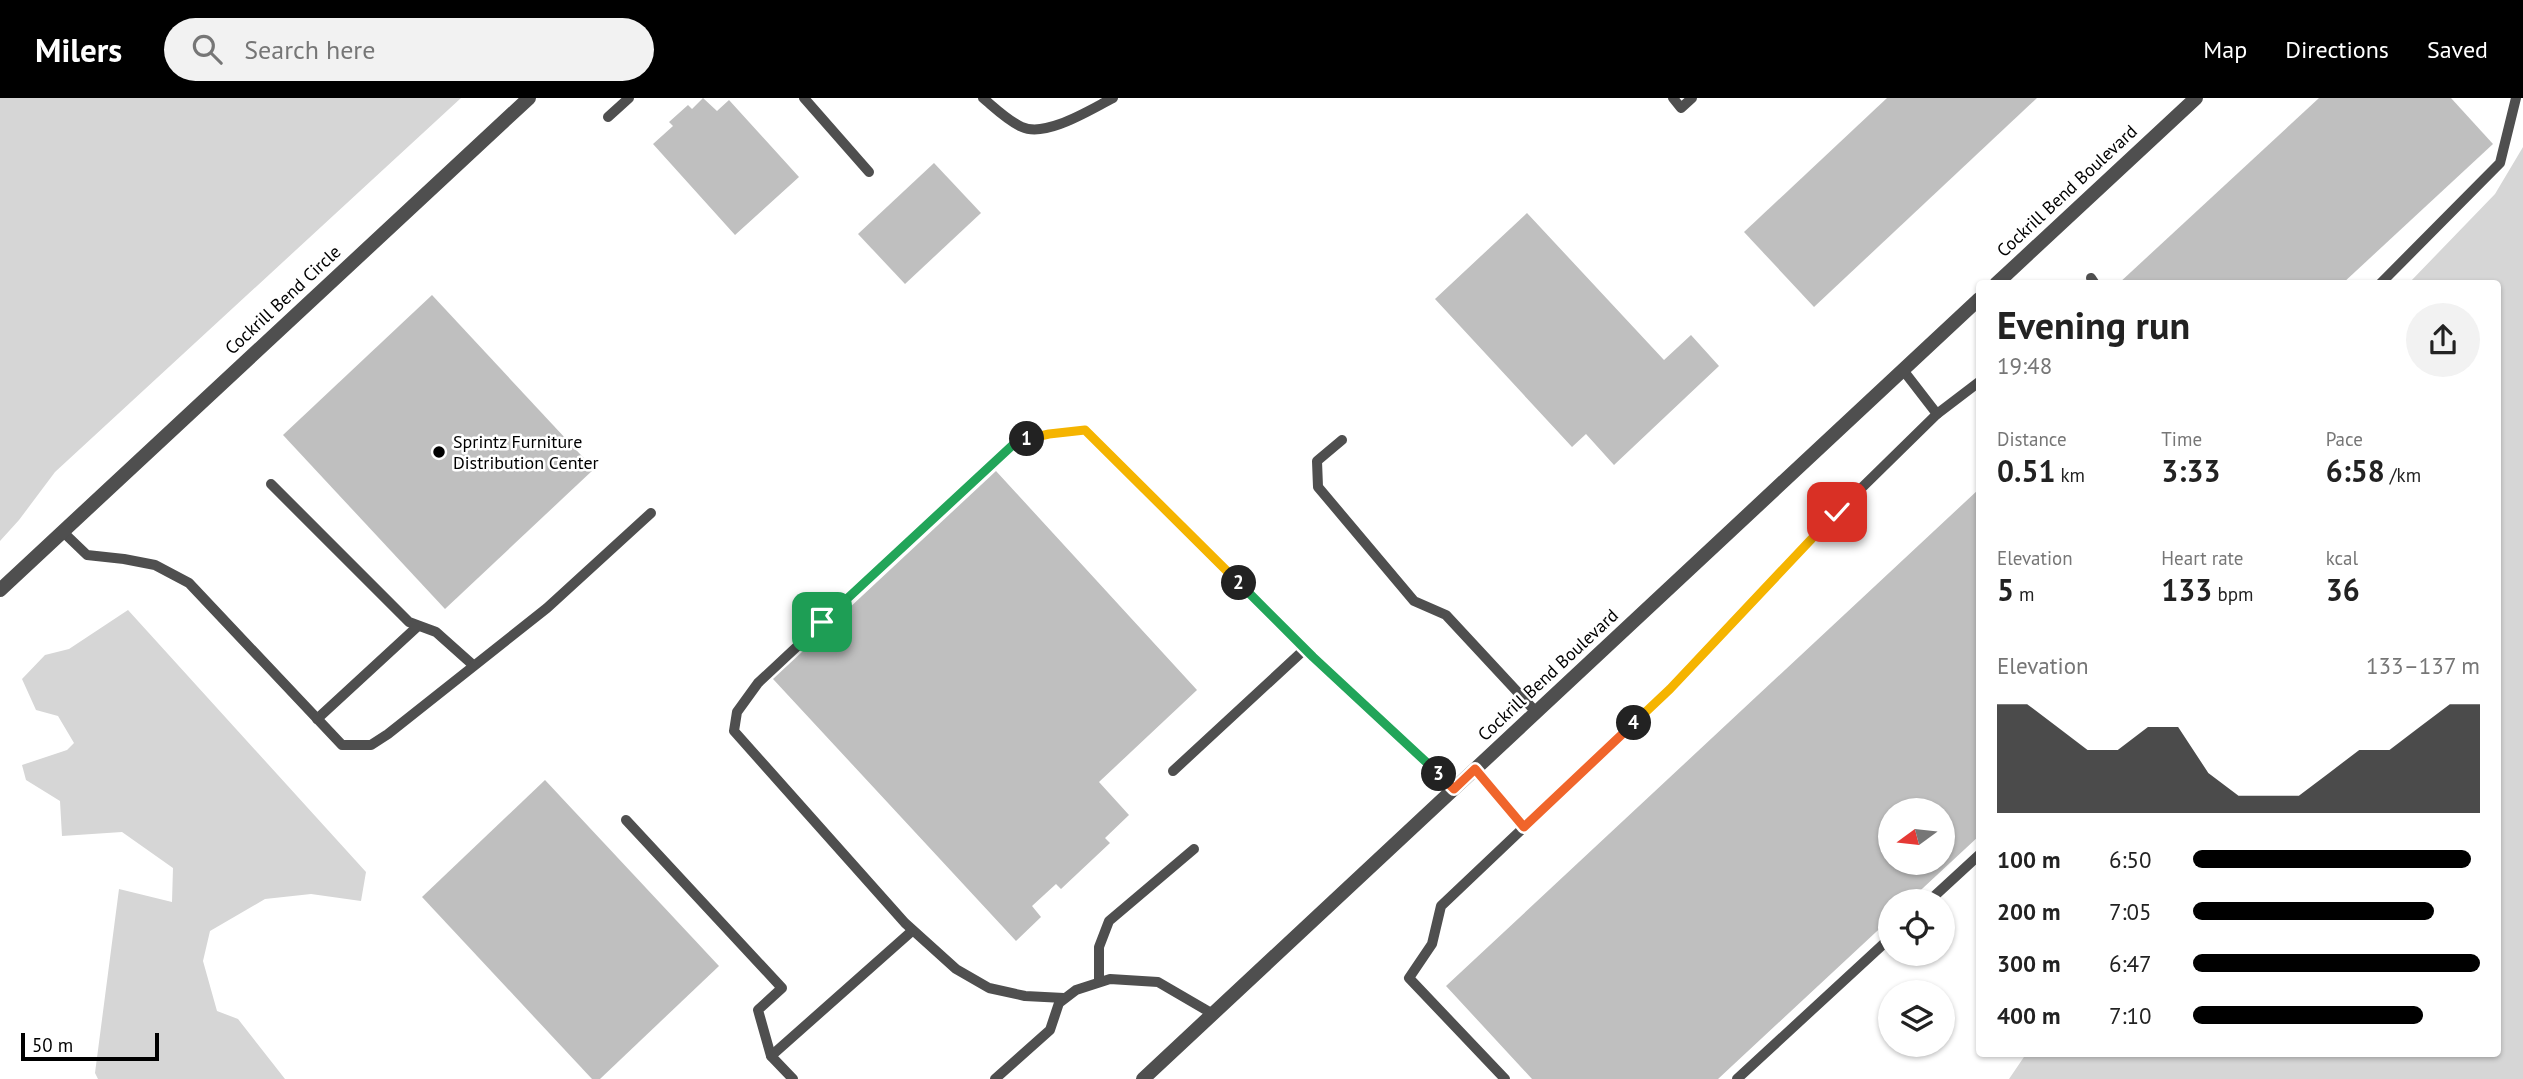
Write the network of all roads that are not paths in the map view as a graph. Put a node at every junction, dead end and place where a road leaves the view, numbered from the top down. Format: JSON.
{"nodes":[{"id":1,"x":529,"y":98,"type":"edge"},
{"id":2,"x":629,"y":98,"type":"edge"},
{"id":3,"x":804,"y":98,"type":"edge"},
{"id":4,"x":983,"y":98,"type":"edge"},
{"id":5,"x":1113,"y":98,"type":"edge"},
{"id":6,"x":1673,"y":98,"type":"edge"},
{"id":7,"x":1692,"y":98,"type":"edge"},
{"id":8,"x":2196,"y":98,"type":"edge"},
{"id":9,"x":2516,"y":98,"type":"edge"},
{"id":10,"x":608,"y":117,"type":"dead end"},
{"id":11,"x":869,"y":172,"type":"dead end"},
{"id":12,"x":2000,"y":280,"type":"edge"},
{"id":13,"x":2384,"y":280,"type":"edge"},
{"id":14,"x":1976,"y":302,"type":"edge"},
{"id":15,"x":1903,"y":370,"type":"junction"},
{"id":16,"x":1976,"y":384,"type":"edge"},
{"id":17,"x":1937,"y":414,"type":"junction"},
{"id":18,"x":1342,"y":440,"type":"dead end"},
{"id":19,"x":271,"y":484,"type":"dead end"},
{"id":20,"x":651,"y":513,"type":"dead end"},
{"id":21,"x":62,"y":531,"type":"junction"},
{"id":22,"x":0,"y":590,"type":"edge"},
{"id":23,"x":418,"y":626,"type":"junction"},
{"id":24,"x":1305,"y":649,"type":"junction"},
{"id":25,"x":473,"y":665,"type":"junction"},
{"id":26,"x":1536,"y":712,"type":"junction"},
{"id":27,"x":317,"y":719,"type":"junction"},
{"id":28,"x":1475,"y":769,"type":"junction"},
{"id":29,"x":1173,"y":771,"type":"dead end"},
{"id":30,"x":1454,"y":789,"type":"junction"},
{"id":31,"x":626,"y":820,"type":"dead end"},
{"id":32,"x":1524,"y":827,"type":"junction"},
{"id":33,"x":1194,"y":849,"type":"dead end"},
{"id":34,"x":1976,"y":858,"type":"edge"},
{"id":35,"x":1942,"y":889,"type":"edge"},
{"id":36,"x":912,"y":931,"type":"junction"},
{"id":37,"x":1878,"y":949,"type":"edge"},
{"id":38,"x":1099,"y":982,"type":"junction"},
{"id":39,"x":1064,"y":998,"type":"junction"},
{"id":40,"x":1213,"y":1014,"type":"junction"},
{"id":41,"x":771,"y":1056,"type":"junction"},
{"id":42,"x":793,"y":1079,"type":"edge"},
{"id":43,"x":995,"y":1079,"type":"edge"},
{"id":44,"x":1143,"y":1079,"type":"edge"},
{"id":45,"x":1505,"y":1079,"type":"edge"},
{"id":46,"x":1737,"y":1079,"type":"edge"}],
"edges":[{"from":1,"to":21,"type":"street","name":"Cockrill Bend Circle"},
{"from":2,"to":10,"type":"lane"},
{"from":3,"to":11,"type":"lane"},
{"from":4,"to":5,"type":"lane"},
{"from":6,"to":7,"type":"lane"},
{"from":8,"to":12,"type":"street","name":"Cockrill Bend Boulevard"},
{"from":9,"to":13,"type":"lane"},
{"from":14,"to":15,"type":"street","name":"Cockrill Bend Boulevard"},
{"from":15,"to":17,"type":"lane"},
{"from":15,"to":26,"type":"street","name":"Cockrill Bend Boulevard"},
{"from":16,"to":17,"type":"lane"},
{"from":17,"to":32,"type":"lane"},
{"from":18,"to":26,"type":"lane"},
{"from":19,"to":23,"type":"lane"},
{"from":20,"to":25,"type":"lane"},
{"from":21,"to":22,"type":"street","name":"Cockrill Bend Circle"},
{"from":21,"to":27,"type":"lane"},
{"from":23,"to":25,"type":"lane"},
{"from":23,"to":27,"type":"lane"},
{"from":24,"to":29,"type":"lane"},
{"from":24,"to":30,"type":"lane"},
{"from":24,"to":36,"type":"lane"},
{"from":25,"to":27,"type":"lane"},
{"from":26,"to":28,"type":"street","name":"Cockrill Bend Boulevard"},
{"from":28,"to":30,"type":"street","name":"Cockrill Bend Boulevard"},
{"from":28,"to":32,"type":"lane"},
{"from":30,"to":40,"type":"street","name":"Cockrill Bend Boulevard"},
{"from":31,"to":41,"type":"lane"},
{"from":32,"to":45,"type":"lane"},
{"from":33,"to":38,"type":"lane"},
{"from":34,"to":35,"type":"lane"},
{"from":36,"to":39,"type":"lane"},
{"from":36,"to":41,"type":"lane"},
{"from":37,"to":46,"type":"lane"},
{"from":38,"to":39,"type":"lane"},
{"from":38,"to":40,"type":"lane"},
{"from":39,"to":43,"type":"lane"},
{"from":40,"to":44,"type":"street","name":"Cockrill Bend Boulevard"},
{"from":41,"to":42,"type":"lane"}]}
